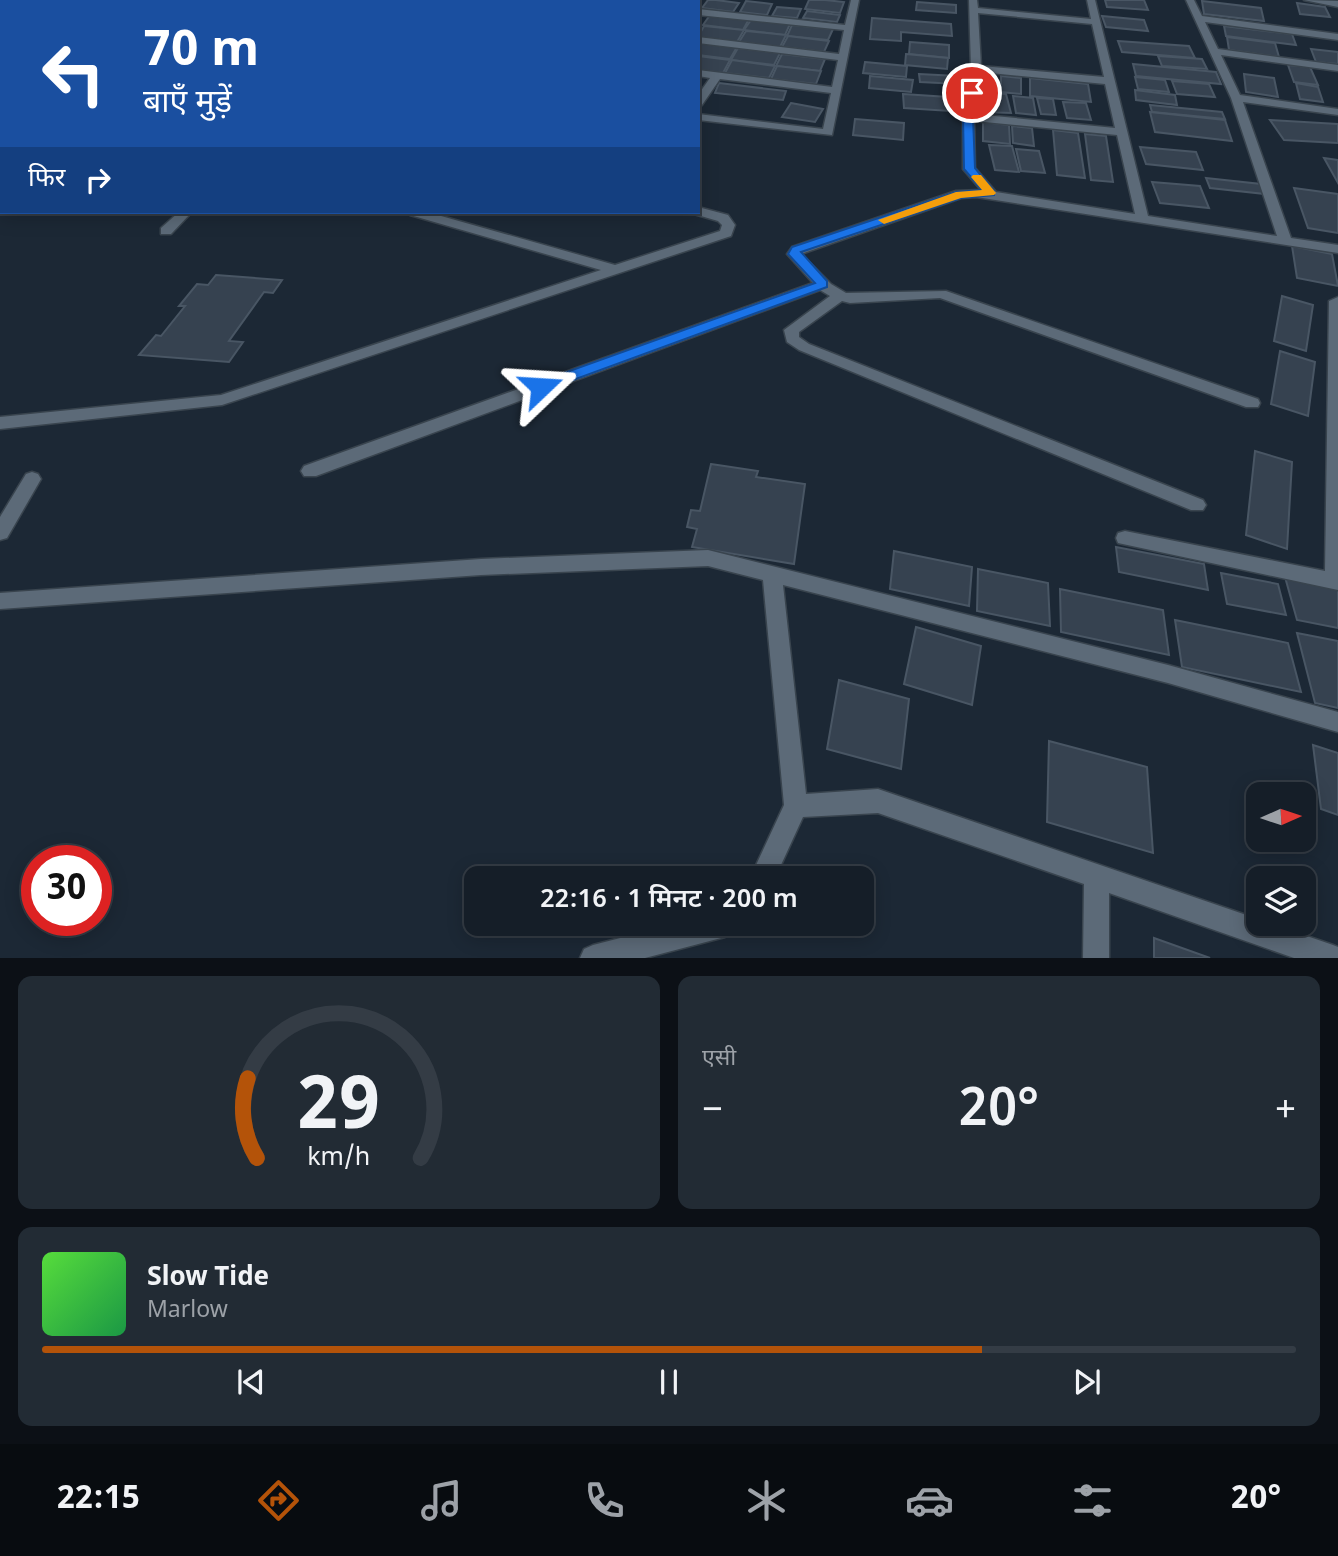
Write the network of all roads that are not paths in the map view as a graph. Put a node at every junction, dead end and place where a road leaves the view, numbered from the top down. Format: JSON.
{"nodes":[{"id":1,"x":852,"y":0,"type":"edge"},
{"id":2,"x":1091,"y":0,"type":"edge"},
{"id":3,"x":1190,"y":0,"type":"edge"},
{"id":4,"x":1308,"y":0,"type":"edge"},
{"id":5,"x":1338,"y":4,"type":"edge"},
{"id":6,"x":974,"y":5,"type":"edge"},
{"id":7,"x":700,"y":12,"type":"edge"},
{"id":8,"x":1198,"y":18,"type":"junction"},
{"id":9,"x":1096,"y":22,"type":"junction"},
{"id":10,"x":849,"y":28,"type":"junction"},
{"id":11,"x":1338,"y":37,"type":"edge"},
{"id":12,"x":700,"y":40,"type":"edge"},
{"id":13,"x":1213,"y":51,"type":"junction"},
{"id":14,"x":841,"y":57,"type":"junction"},
{"id":15,"x":1338,"y":68,"type":"edge"},
{"id":16,"x":976,"y":69,"type":"junction"},
{"id":17,"x":700,"y":73,"type":"edge"},
{"id":18,"x":717,"y":75,"type":"junction"},
{"id":19,"x":1110,"y":81,"type":"junction"},
{"id":20,"x":835,"y":90,"type":"junction"},
{"id":21,"x":1236,"y":98,"type":"junction"},
{"id":22,"x":700,"y":100,"type":"edge"},
{"id":23,"x":1338,"y":112,"type":"edge"},
{"id":24,"x":700,"y":117,"type":"edge"},
{"id":25,"x":968,"y":117,"type":"junction"},
{"id":26,"x":1122,"y":132,"type":"junction"},
{"id":27,"x":990,"y":193,"type":"junction"},
{"id":28,"x":700,"y":212,"type":"edge"},
{"id":29,"x":184,"y":214,"type":"edge"},
{"id":30,"x":421,"y":214,"type":"edge"},
{"id":31,"x":1142,"y":218,"type":"junction"},
{"id":32,"x":166,"y":231,"type":"dead end"},
{"id":33,"x":1285,"y":240,"type":"junction"},
{"id":34,"x":1338,"y":249,"type":"edge"},
{"id":35,"x":617,"y":270,"type":"junction"},
{"id":36,"x":823,"y":284,"type":"junction"},
{"id":37,"x":838,"y":297,"type":"junction"},
{"id":38,"x":1336,"y":301,"type":"edge"},
{"id":39,"x":1252,"y":403,"type":"dead end"},
{"id":40,"x":0,"y":423,"type":"edge"},
{"id":41,"x":310,"y":471,"type":"dead end"},
{"id":42,"x":32,"y":479,"type":"dead end"},
{"id":43,"x":1197,"y":505,"type":"dead end"},
{"id":44,"x":0,"y":533,"type":"edge"},
{"id":45,"x":1125,"y":538,"type":"dead end"},
{"id":46,"x":772,"y":574,"type":"junction"},
{"id":47,"x":1336,"y":581,"type":"edge"},
{"id":48,"x":0,"y":601,"type":"edge"},
{"id":49,"x":1338,"y":722,"type":"edge"},
{"id":50,"x":796,"y":806,"type":"junction"},
{"id":51,"x":768,"y":866,"type":"edge"},
{"id":52,"x":1096,"y":877,"type":"junction"},
{"id":53,"x":676,"y":936,"type":"edge"},
{"id":54,"x":593,"y":957,"type":"edge"},
{"id":55,"x":1096,"y":957,"type":"edge"},
{"id":56,"x":1333,"y":957,"type":"edge"}],
"edges":[{"from":1,"to":10,"type":"street"},
{"from":2,"to":9,"type":"street"},
{"from":3,"to":8,"type":"street"},
{"from":4,"to":5,"type":"street"},
{"from":6,"to":9,"type":"street"},
{"from":6,"to":16,"type":"street"},
{"from":7,"to":10,"type":"street"},
{"from":8,"to":11,"type":"street"},
{"from":8,"to":13,"type":"street"},
{"from":9,"to":19,"type":"street"},
{"from":10,"to":14,"type":"street"},
{"from":12,"to":14,"type":"street"},
{"from":13,"to":15,"type":"street"},
{"from":13,"to":21,"type":"street"},
{"from":14,"to":20,"type":"street"},
{"from":16,"to":19,"type":"street"},
{"from":16,"to":25,"type":"street"},
{"from":17,"to":18,"type":"street"},
{"from":18,"to":20,"type":"street"},
{"from":18,"to":22,"type":"street"},
{"from":19,"to":26,"type":"street"},
{"from":20,"to":24,"type":"street"},
{"from":21,"to":23,"type":"street"},
{"from":21,"to":33,"type":"street"},
{"from":25,"to":26,"type":"street"},
{"from":25,"to":27,"type":"street"},
{"from":26,"to":31,"type":"street"},
{"from":27,"to":31,"type":"street"},
{"from":27,"to":36,"type":"street"},
{"from":28,"to":35,"type":"street"},
{"from":29,"to":32,"type":"street"},
{"from":30,"to":35,"type":"street"},
{"from":31,"to":33,"type":"street"},
{"from":33,"to":34,"type":"street"},
{"from":35,"to":40,"type":"street"},
{"from":36,"to":37,"type":"street"},
{"from":36,"to":41,"type":"street"},
{"from":37,"to":39,"type":"street"},
{"from":37,"to":43,"type":"street"},
{"from":38,"to":47,"type":"street"},
{"from":42,"to":44,"type":"street"},
{"from":45,"to":47,"type":"street"},
{"from":46,"to":48,"type":"street"},
{"from":46,"to":49,"type":"street"},
{"from":46,"to":50,"type":"street"},
{"from":50,"to":51,"type":"street"},
{"from":50,"to":52,"type":"street"},
{"from":52,"to":55,"type":"street"},
{"from":52,"to":56,"type":"street"},
{"from":53,"to":54,"type":"street"}]}
